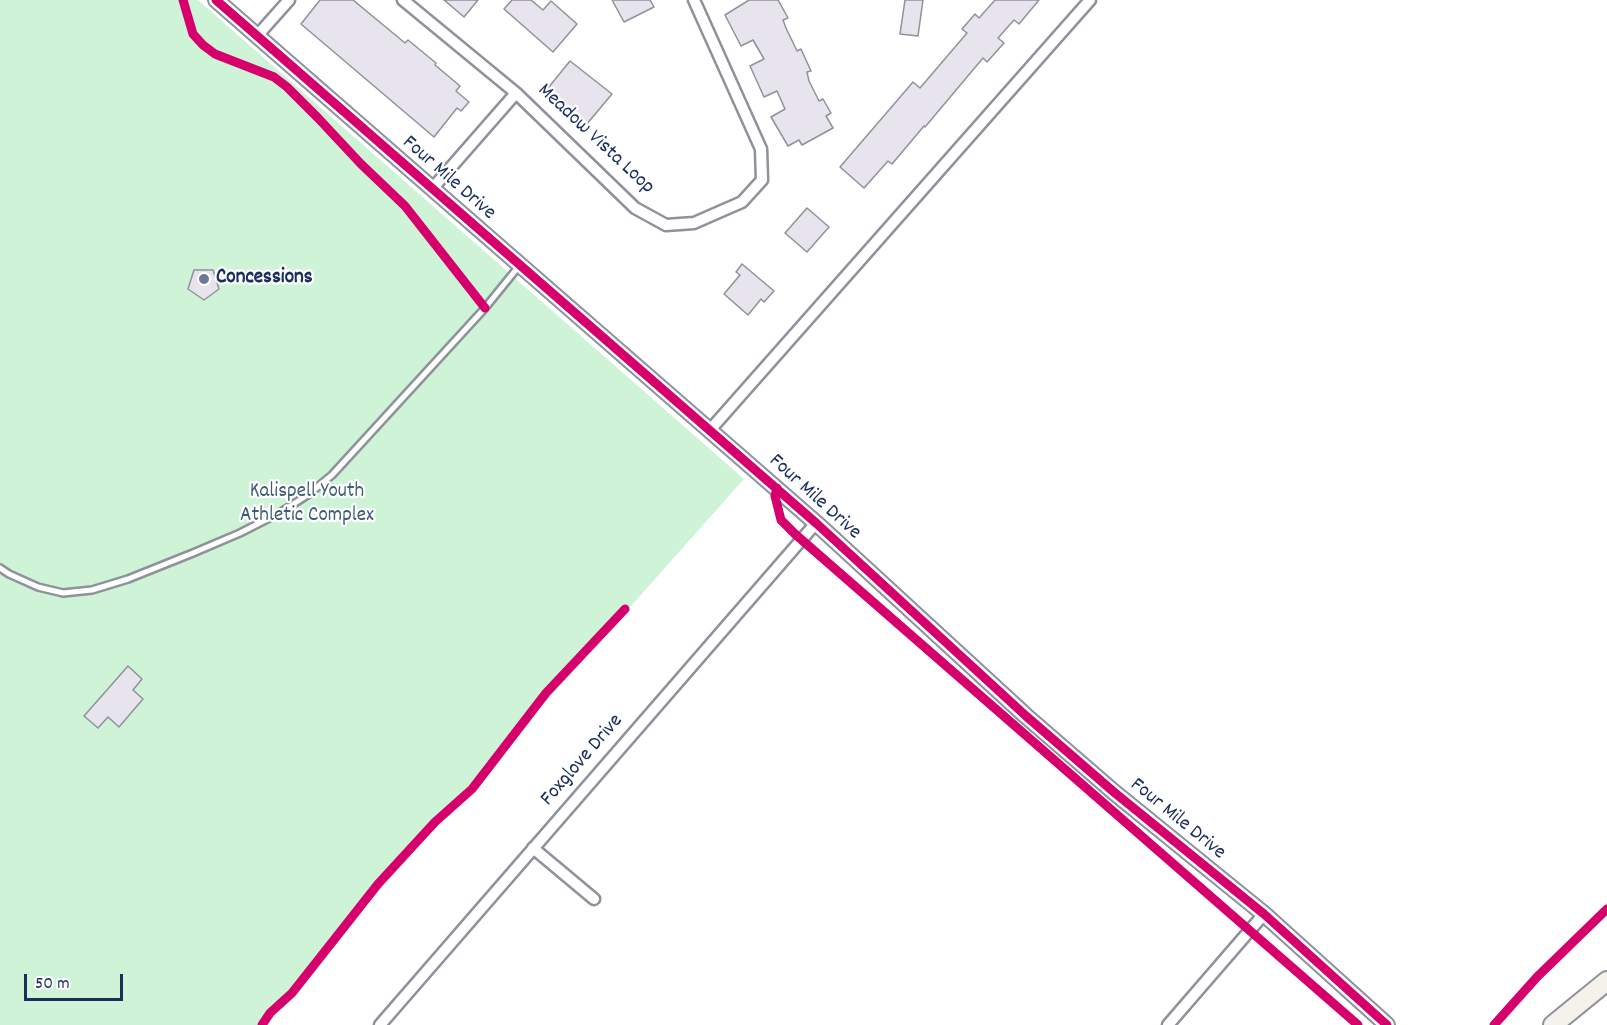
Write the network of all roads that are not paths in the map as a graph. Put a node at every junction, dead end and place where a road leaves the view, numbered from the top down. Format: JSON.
{"nodes":[{"id":1,"x":216,"y":0,"type":"edge"},
{"id":2,"x":289,"y":0,"type":"edge"},
{"id":3,"x":403,"y":0,"type":"edge"},
{"id":4,"x":694,"y":0,"type":"edge"},
{"id":5,"x":1090,"y":0,"type":"edge"},
{"id":6,"x":257,"y":36,"type":"junction"},
{"id":7,"x":516,"y":93,"type":"junction"},
{"id":8,"x":432,"y":189,"type":"junction"},
{"id":9,"x":519,"y":266,"type":"junction"},
{"id":10,"x":710,"y":430,"type":"junction"},
{"id":11,"x":816,"y":523,"type":"junction"},
{"id":12,"x":0,"y":568,"type":"edge"},
{"id":13,"x":533,"y":848,"type":"junction"},
{"id":14,"x":594,"y":899,"type":"dead end"},
{"id":15,"x":1264,"y":914,"type":"junction"},
{"id":16,"x":1607,"y":981,"type":"edge"},
{"id":17,"x":380,"y":1025,"type":"edge"},
{"id":18,"x":1168,"y":1025,"type":"edge"},
{"id":19,"x":1387,"y":1025,"type":"edge"},
{"id":20,"x":1553,"y":1025,"type":"edge"}],
"edges":[{"from":1,"to":6,"type":"street","name":"Four Mile Drive"},
{"from":2,"to":6,"type":"street"},
{"from":3,"to":7,"type":"street","name":"Meadow Vista Loop"},
{"from":4,"to":7,"type":"street","name":"Meadow Vista Loop"},
{"from":5,"to":10,"type":"street"},
{"from":6,"to":8,"type":"street","name":"Four Mile Drive"},
{"from":7,"to":8,"type":"street","name":"Meadow Vista Loop"},
{"from":8,"to":9,"type":"street","name":"Four Mile Drive"},
{"from":9,"to":10,"type":"street","name":"Four Mile Drive"},
{"from":9,"to":12,"type":"lane"},
{"from":10,"to":11,"type":"street","name":"Four Mile Drive"},
{"from":11,"to":13,"type":"street","name":"Foxglove Drive"},
{"from":11,"to":15,"type":"street","name":"Four Mile Drive"},
{"from":13,"to":14,"type":"street"},
{"from":13,"to":17,"type":"street","name":"Foxglove Drive"},
{"from":15,"to":18,"type":"street"},
{"from":15,"to":19,"type":"street","name":"Four Mile Drive"},
{"from":16,"to":20,"type":"highway"}]}
